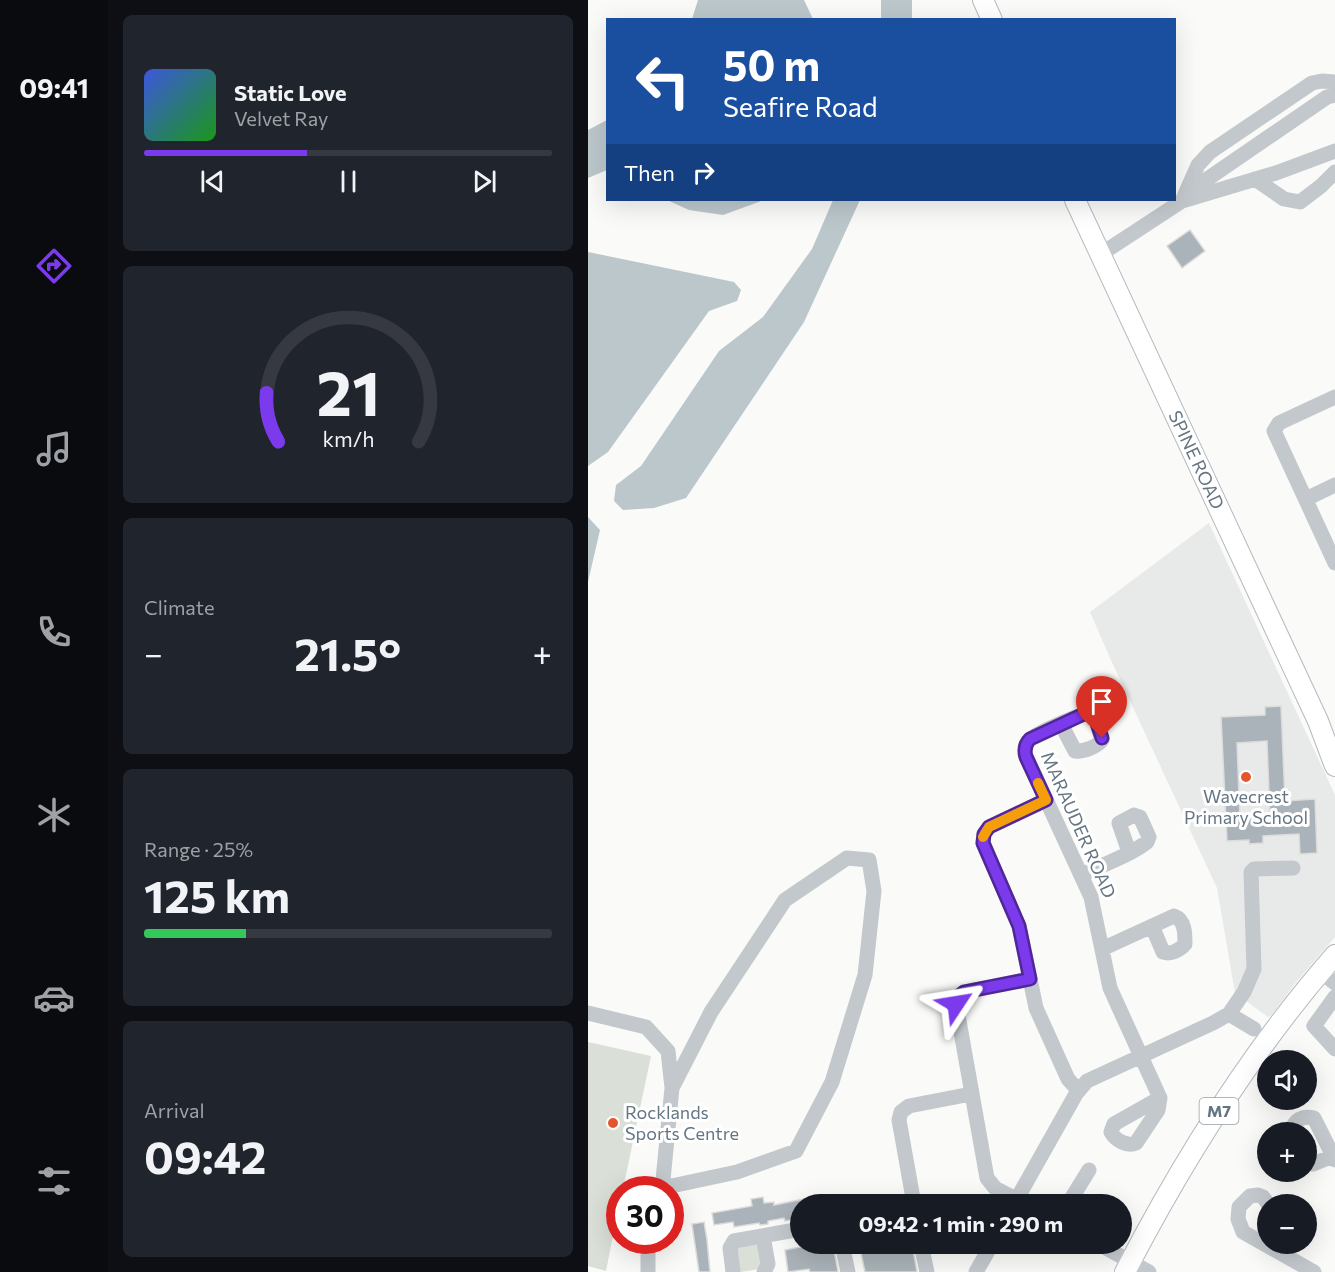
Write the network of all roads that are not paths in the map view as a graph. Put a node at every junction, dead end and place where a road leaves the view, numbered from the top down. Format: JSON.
{"nodes":[{"id":1,"x":983,"y":0,"type":"edge"},
{"id":2,"x":991,"y":18,"type":"edge"},
{"id":3,"x":1335,"y":82,"type":"edge"},
{"id":4,"x":1335,"y":95,"type":"edge"},
{"id":5,"x":1335,"y":151,"type":"edge"},
{"id":6,"x":1335,"y":172,"type":"edge"},
{"id":7,"x":1255,"y":178,"type":"junction"},
{"id":8,"x":1184,"y":197,"type":"junction"},
{"id":9,"x":1075,"y":201,"type":"edge"},
{"id":10,"x":1101,"y":254,"type":"junction"},
{"id":11,"x":1335,"y":397,"type":"edge"},
{"id":12,"x":1335,"y":485,"type":"edge"},
{"id":13,"x":1305,"y":499,"type":"junction"},
{"id":14,"x":1335,"y":563,"type":"edge"},
{"id":15,"x":1318,"y":721,"type":"junction"},
{"id":16,"x":1061,"y":724,"type":"dead end"},
{"id":17,"x":1335,"y":741,"type":"edge"},
{"id":18,"x":1335,"y":766,"type":"edge"},
{"id":19,"x":1046,"y":800,"type":"junction"},
{"id":20,"x":1129,"y":852,"type":"dead end"},
{"id":21,"x":1293,"y":868,"type":"dead end"},
{"id":22,"x":1081,"y":875,"type":"junction"},
{"id":23,"x":1152,"y":926,"type":"dead end"},
{"id":24,"x":1102,"y":949,"type":"junction"},
{"id":25,"x":1331,"y":967,"type":"edge"},
{"id":26,"x":1030,"y":979,"type":"junction"},
{"id":27,"x":1335,"y":997,"type":"edge"},
{"id":28,"x":588,"y":1013,"type":"edge"},
{"id":29,"x":1229,"y":1014,"type":"junction"},
{"id":30,"x":1254,"y":1029,"type":"dead end"},
{"id":31,"x":1335,"y":1049,"type":"edge"},
{"id":32,"x":1142,"y":1056,"type":"junction"},
{"id":33,"x":672,"y":1088,"type":"junction"},
{"id":34,"x":1078,"y":1090,"type":"junction"},
{"id":35,"x":972,"y":1094,"type":"junction"},
{"id":36,"x":1160,"y":1098,"type":"dead end"},
{"id":37,"x":1295,"y":1122,"type":"edge"},
{"id":38,"x":1316,"y":1122,"type":"edge"},
{"id":39,"x":1317,"y":1124,"type":"edge"},
{"id":40,"x":1334,"y":1158,"type":"edge"},
{"id":41,"x":1317,"y":1163,"type":"edge"},
{"id":42,"x":1089,"y":1170,"type":"dead end"},
{"id":43,"x":663,"y":1176,"type":"edge"},
{"id":44,"x":684,"y":1184,"type":"edge"},
{"id":45,"x":912,"y":1194,"type":"edge"},
{"id":46,"x":1005,"y":1194,"type":"edge"},
{"id":47,"x":1024,"y":1194,"type":"edge"},
{"id":48,"x":1074,"y":1194,"type":"edge"},
{"id":49,"x":1257,"y":1194,"type":"edge"},
{"id":50,"x":790,"y":1231,"type":"edge"},
{"id":51,"x":764,"y":1236,"type":"junction"},
{"id":52,"x":1257,"y":1239,"type":"edge"},
{"id":53,"x":648,"y":1254,"type":"edge"},
{"id":54,"x":845,"y":1254,"type":"edge"},
{"id":55,"x":923,"y":1254,"type":"edge"},
{"id":56,"x":986,"y":1254,"type":"edge"},
{"id":57,"x":1112,"y":1254,"type":"edge"},
{"id":58,"x":1289,"y":1254,"type":"edge"},
{"id":59,"x":1128,"y":1266,"type":"edge"},
{"id":60,"x":648,"y":1272,"type":"edge"},
{"id":61,"x":733,"y":1272,"type":"edge"},
{"id":62,"x":764,"y":1272,"type":"edge"},
{"id":63,"x":848,"y":1272,"type":"edge"},
{"id":64,"x":927,"y":1272,"type":"edge"},
{"id":65,"x":976,"y":1272,"type":"edge"},
{"id":66,"x":1149,"y":1272,"type":"edge"},
{"id":67,"x":1314,"y":1272,"type":"edge"}],
"edges":[{"from":1,"to":2,"type":"main road"},
{"from":3,"to":8,"type":"street"},
{"from":4,"to":8,"type":"street"},
{"from":5,"to":7,"type":"street"},
{"from":6,"to":7,"type":"street"},
{"from":7,"to":8,"type":"street"},
{"from":8,"to":10,"type":"street"},
{"from":9,"to":10,"type":"main road","name":"SPINE ROAD"},
{"from":10,"to":15,"type":"main road","name":"SPINE ROAD"},
{"from":11,"to":13,"type":"street"},
{"from":12,"to":13,"type":"street"},
{"from":13,"to":14,"type":"street"},
{"from":15,"to":17,"type":"main road","name":"SPINE ROAD"},
{"from":15,"to":18,"type":"main road","name":"SPINE ROAD"},
{"from":16,"to":19,"type":"street","name":"MARAUDER ROAD"},
{"from":19,"to":22,"type":"street","name":"MARAUDER ROAD"},
{"from":19,"to":26,"type":"street"},
{"from":20,"to":22,"type":"street"},
{"from":21,"to":29,"type":"street"},
{"from":22,"to":24,"type":"street","name":"MARAUDER ROAD"},
{"from":23,"to":24,"type":"street"},
{"from":24,"to":32,"type":"street","name":"MARAUDER ROAD"},
{"from":25,"to":59,"type":"main road","number":"M7"},
{"from":26,"to":34,"type":"street"},
{"from":26,"to":35,"type":"street"},
{"from":27,"to":31,"type":"street"},
{"from":28,"to":33,"type":"street"},
{"from":29,"to":30,"type":"street"},
{"from":29,"to":32,"type":"street"},
{"from":32,"to":34,"type":"street"},
{"from":32,"to":36,"type":"street","name":"MARAUDER ROAD"},
{"from":33,"to":43,"type":"street"},
{"from":33,"to":44,"type":"street"},
{"from":34,"to":47,"type":"street"},
{"from":35,"to":45,"type":"street"},
{"from":35,"to":46,"type":"street"},
{"from":37,"to":38,"type":"street"},
{"from":39,"to":40,"type":"street"},
{"from":40,"to":41,"type":"street"},
{"from":42,"to":48,"type":"street"},
{"from":49,"to":52,"type":"street"},
{"from":50,"to":51,"type":"street"},
{"from":51,"to":61,"type":"street"},
{"from":51,"to":62,"type":"street"},
{"from":53,"to":60,"type":"street"},
{"from":54,"to":63,"type":"street"},
{"from":55,"to":64,"type":"street"},
{"from":56,"to":65,"type":"street"},
{"from":57,"to":59,"type":"street"},
{"from":58,"to":67,"type":"street"},
{"from":59,"to":66,"type":"street"}]}
